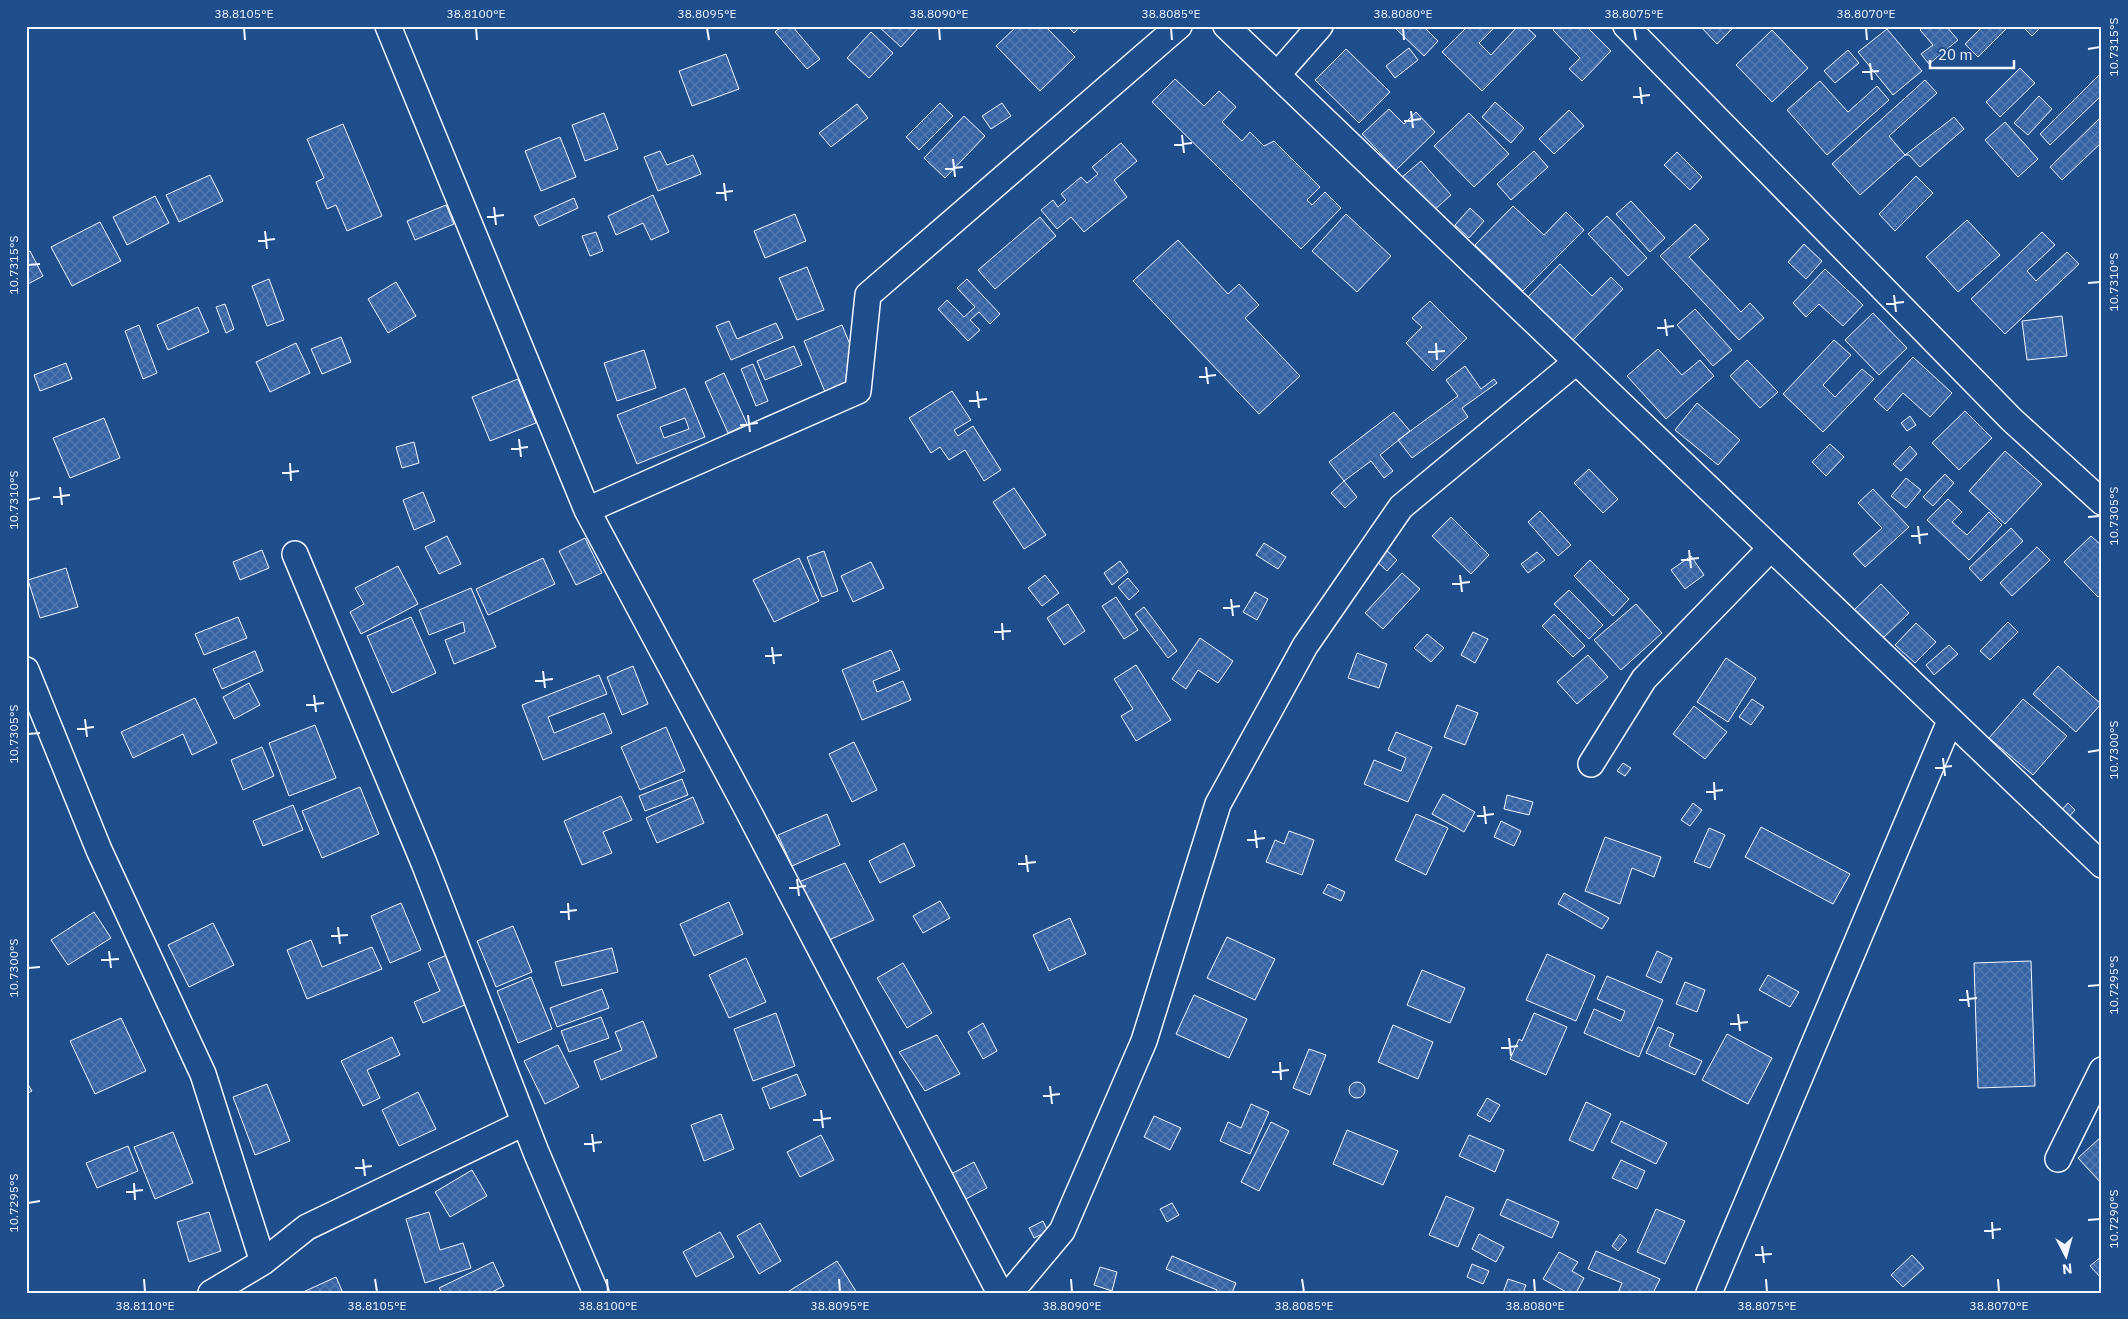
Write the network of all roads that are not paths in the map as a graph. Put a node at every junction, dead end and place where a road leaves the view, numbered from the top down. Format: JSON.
{"nodes":[{"id":1,"x":388,"y":26,"type":"edge"},
{"id":2,"x":1179,"y":26,"type":"edge"},
{"id":3,"x":1226,"y":26,"type":"edge"},
{"id":4,"x":1320,"y":26,"type":"edge"},
{"id":5,"x":1626,"y":26,"type":"edge"},
{"id":6,"x":1277,"y":75,"type":"junction"},
{"id":7,"x":1576,"y":362,"type":"junction"},
{"id":8,"x":2102,"y":502,"type":"edge"},
{"id":9,"x":586,"y":510,"type":"junction"},
{"id":10,"x":1771,"y":548,"type":"junction"},
{"id":11,"x":294,"y":554,"type":"dead end"},
{"id":12,"x":26,"y":670,"type":"edge"},
{"id":13,"x":1950,"y":721,"type":"junction"},
{"id":14,"x":1591,"y":764,"type":"dead end"},
{"id":15,"x":2102,"y":865,"type":"edge"},
{"id":16,"x":2102,"y":1070,"type":"edge"},
{"id":17,"x":524,"y":1123,"type":"junction"},
{"id":18,"x":2058,"y":1159,"type":"dead end"},
{"id":19,"x":263,"y":1262,"type":"junction"},
{"id":20,"x":211,"y":1293,"type":"edge"},
{"id":21,"x":596,"y":1293,"type":"edge"},
{"id":22,"x":1000,"y":1293,"type":"edge"},
{"id":23,"x":1010,"y":1293,"type":"edge"},
{"id":24,"x":1709,"y":1293,"type":"edge"}],
"edges":[{"from":1,"to":9,"type":"street"},
{"from":2,"to":9,"type":"street"},
{"from":3,"to":6,"type":"street"},
{"from":4,"to":6,"type":"street"},
{"from":5,"to":8,"type":"street"},
{"from":6,"to":7,"type":"street"},
{"from":7,"to":10,"type":"street"},
{"from":7,"to":23,"type":"street"},
{"from":9,"to":22,"type":"street"},
{"from":10,"to":13,"type":"street"},
{"from":10,"to":14,"type":"street"},
{"from":11,"to":17,"type":"street"},
{"from":12,"to":19,"type":"street"},
{"from":13,"to":15,"type":"street"},
{"from":13,"to":24,"type":"street"},
{"from":16,"to":18,"type":"street"},
{"from":17,"to":19,"type":"street"},
{"from":17,"to":21,"type":"street"},
{"from":19,"to":20,"type":"street"}]}
